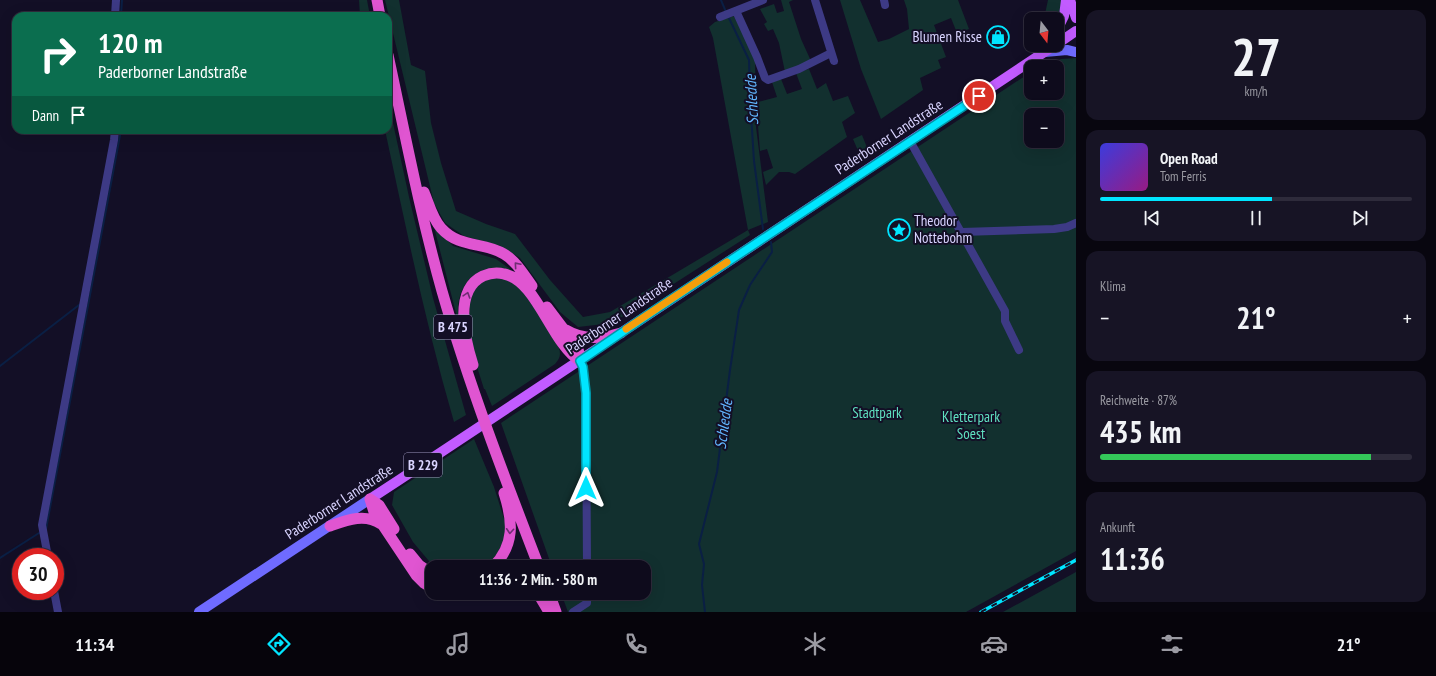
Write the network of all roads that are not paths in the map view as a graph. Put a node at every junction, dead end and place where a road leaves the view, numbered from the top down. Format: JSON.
{"nodes":[{"id":1,"x":116,"y":0,"type":"edge"},
{"id":2,"x":377,"y":0,"type":"edge"},
{"id":3,"x":763,"y":0,"type":"edge"},
{"id":4,"x":815,"y":0,"type":"edge"},
{"id":5,"x":1066,"y":0,"type":"edge"},
{"id":6,"x":1070,"y":0,"type":"edge"},
{"id":7,"x":736,"y":11,"type":"junction"},
{"id":8,"x":115,"y":12,"type":"edge"},
{"id":9,"x":379,"y":12,"type":"edge"},
{"id":10,"x":1064,"y":16,"type":"edge"},
{"id":11,"x":720,"y":17,"type":"dead end"},
{"id":12,"x":1076,"y":18,"type":"edge"},
{"id":13,"x":1076,"y":31,"type":"edge"},
{"id":14,"x":1064,"y":39,"type":"edge"},
{"id":15,"x":1064,"y":50,"type":"edge"},
{"id":16,"x":1041,"y":52,"type":"edge"},
{"id":17,"x":1076,"y":52,"type":"edge"},
{"id":18,"x":392,"y":74,"type":"edge"},
{"id":19,"x":114,"y":134,"type":"edge"},
{"id":20,"x":910,"y":141,"type":"junction"},
{"id":21,"x":415,"y":180,"type":"junction"},
{"id":22,"x":1076,"y":223,"type":"edge"},
{"id":23,"x":962,"y":232,"type":"junction"},
{"id":24,"x":565,"y":330,"type":"junction"},
{"id":25,"x":621,"y":332,"type":"junction"},
{"id":26,"x":1019,"y":350,"type":"dead end"},
{"id":27,"x":580,"y":361,"type":"junction"},
{"id":28,"x":475,"y":393,"type":"junction"},
{"id":29,"x":501,"y":465,"type":"junction"},
{"id":30,"x":370,"y":499,"type":"junction"},
{"id":31,"x":382,"y":525,"type":"junction"},
{"id":32,"x":330,"y":526,"type":"junction"},
{"id":33,"x":46,"y":548,"type":"edge"},
{"id":34,"x":498,"y":560,"type":"edge"},
{"id":35,"x":536,"y":560,"type":"edge"},
{"id":36,"x":587,"y":560,"type":"edge"},
{"id":37,"x":425,"y":570,"type":"edge"},
{"id":38,"x":425,"y":584,"type":"edge"},
{"id":39,"x":56,"y":600,"type":"edge"},
{"id":40,"x":542,"y":600,"type":"edge"},
{"id":41,"x":552,"y":600,"type":"edge"},
{"id":42,"x":587,"y":600,"type":"edge"},
{"id":43,"x":58,"y":612,"type":"edge"},
{"id":44,"x":199,"y":612,"type":"edge"},
{"id":45,"x":549,"y":612,"type":"edge"},
{"id":46,"x":556,"y":612,"type":"edge"},
{"id":47,"x":573,"y":612,"type":"edge"}],
"edges":[{"from":1,"to":8,"type":"street"},
{"from":2,"to":9,"type":"highway"},
{"from":3,"to":7,"type":"street"},
{"from":4,"to":7,"type":"street"},
{"from":5,"to":10,"type":"main road"},
{"from":6,"to":12,"type":"main road"},
{"from":7,"to":11,"type":"street"},
{"from":13,"to":14,"type":"main road","name":"Paderborner Landstraße","number":"B 229"},
{"from":15,"to":17,"type":"main road"},
{"from":16,"to":20,"type":"main road","name":"Paderborner Landstraße","number":"B 229"},
{"from":18,"to":21,"type":"highway","number":"B 475"},
{"from":19,"to":33,"type":"street"},
{"from":20,"to":23,"type":"street"},
{"from":20,"to":25,"type":"main road","name":"Paderborner Landstraße","number":"B 229"},
{"from":24,"to":21,"type":"highway","one_way":true},
{"from":21,"to":28,"type":"highway","number":"B 475"},
{"from":22,"to":23,"type":"street"},
{"from":23,"to":26,"type":"street"},
{"from":24,"to":25,"type":"highway"},
{"from":24,"to":27,"type":"highway"},
{"from":25,"to":27,"type":"main road","name":"Paderborner Landstraße","number":"B 229"},
{"from":28,"to":27,"type":"highway","one_way":true},
{"from":27,"to":30,"type":"main road","name":"Paderborner Landstraße","number":"B 229"},
{"from":27,"to":36,"type":"street"},
{"from":28,"to":29,"type":"highway","number":"B 475"},
{"from":29,"to":34,"type":"highway","one_way":true},
{"from":29,"to":35,"type":"highway","number":"B 475"},
{"from":30,"to":31,"type":"highway"},
{"from":30,"to":32,"type":"main road","name":"Paderborner Landstraße"},
{"from":30,"to":37,"type":"highway"},
{"from":31,"to":32,"type":"highway"},
{"from":31,"to":38,"type":"highway"},
{"from":32,"to":44,"type":"main road","name":"Paderborner Landstraße"},
{"from":39,"to":43,"type":"street"},
{"from":40,"to":45,"type":"highway"},
{"from":41,"to":46,"type":"highway"},
{"from":42,"to":47,"type":"street"}]}
